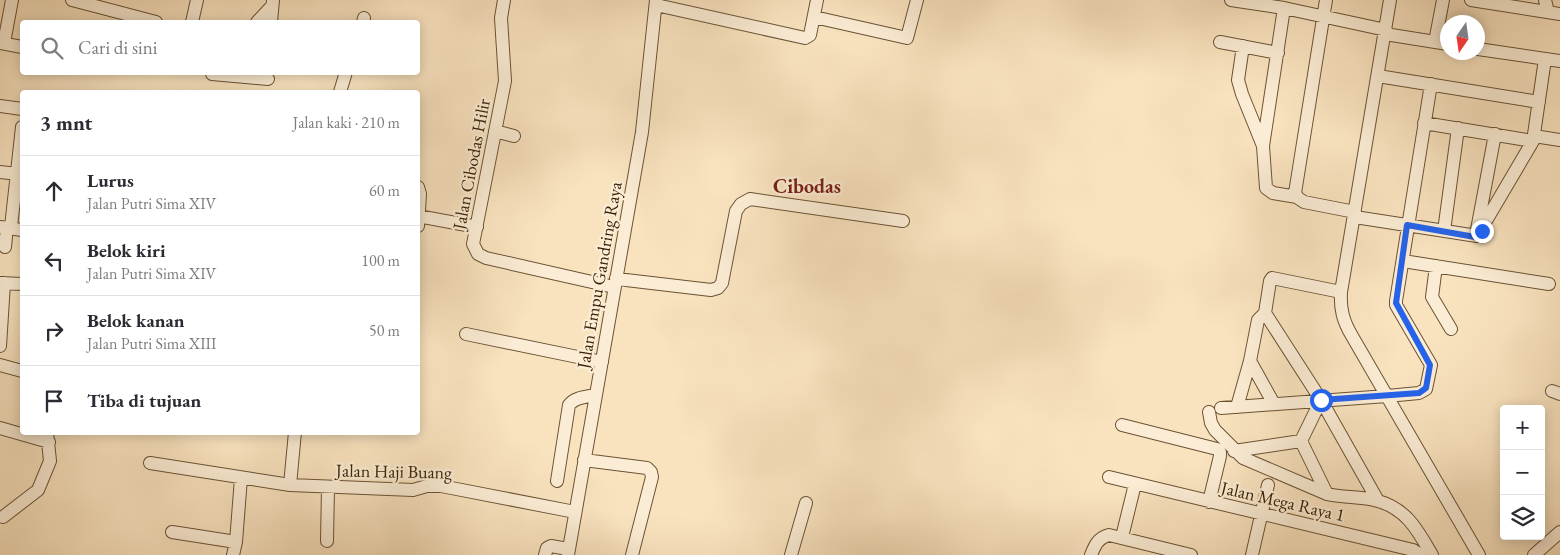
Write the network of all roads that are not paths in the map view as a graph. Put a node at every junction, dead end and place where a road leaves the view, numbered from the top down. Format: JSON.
{"nodes":[{"id":1,"x":12,"y":0,"type":"edge"},
{"id":2,"x":72,"y":0,"type":"edge"},
{"id":3,"x":197,"y":0,"type":"edge"},
{"id":4,"x":504,"y":0,"type":"edge"},
{"id":5,"x":817,"y":0,"type":"edge"},
{"id":6,"x":917,"y":0,"type":"edge"},
{"id":7,"x":1232,"y":0,"type":"edge"},
{"id":8,"x":1326,"y":0,"type":"edge"},
{"id":9,"x":1390,"y":0,"type":"edge"},
{"id":10,"x":1443,"y":0,"type":"edge"},
{"id":11,"x":1476,"y":0,"type":"edge"},
{"id":12,"x":273,"y":3,"type":"edge"},
{"id":13,"x":656,"y":3,"type":"edge"},
{"id":14,"x":1512,"y":3,"type":"edge"},
{"id":15,"x":1284,"y":8,"type":"junction"},
{"id":16,"x":1551,"y":9,"type":"edge"},
{"id":17,"x":4,"y":14,"type":"edge"},
{"id":18,"x":1442,"y":15,"type":"edge"},
{"id":19,"x":1324,"y":16,"type":"junction"},
{"id":20,"x":122,"y":18,"type":"edge"},
{"id":21,"x":814,"y":18,"type":"junction"},
{"id":22,"x":139,"y":20,"type":"edge"},
{"id":23,"x":192,"y":20,"type":"edge"},
{"id":24,"x":259,"y":20,"type":"edge"},
{"id":25,"x":271,"y":20,"type":"edge"},
{"id":26,"x":1382,"y":30,"type":"junction"},
{"id":27,"x":1220,"y":42,"type":"dead end"},
{"id":28,"x":2,"y":43,"type":"edge"},
{"id":29,"x":1440,"y":43,"type":"edge"},
{"id":30,"x":20,"y":46,"type":"edge"},
{"id":31,"x":1243,"y":46,"type":"junction"},
{"id":32,"x":1485,"y":50,"type":"edge"},
{"id":33,"x":1278,"y":53,"type":"junction"},
{"id":34,"x":1545,"y":59,"type":"junction"},
{"id":35,"x":1560,"y":61,"type":"edge"},
{"id":36,"x":240,"y":75,"type":"edge"},
{"id":37,"x":345,"y":75,"type":"edge"},
{"id":38,"x":268,"y":76,"type":"edge"},
{"id":39,"x":1378,"y":76,"type":"junction"},
{"id":40,"x":1431,"y":84,"type":"junction"},
{"id":41,"x":268,"y":90,"type":"edge"},
{"id":42,"x":341,"y":90,"type":"edge"},
{"id":43,"x":1539,"y":102,"type":"junction"},
{"id":44,"x":0,"y":106,"type":"edge"},
{"id":45,"x":20,"y":109,"type":"edge"},
{"id":46,"x":1424,"y":123,"type":"junction"},
{"id":47,"x":1458,"y":128,"type":"junction"},
{"id":48,"x":495,"y":130,"type":"junction"},
{"id":49,"x":1495,"y":134,"type":"junction"},
{"id":50,"x":514,"y":136,"type":"dead end"},
{"id":51,"x":1533,"y":138,"type":"junction"},
{"id":52,"x":1560,"y":140,"type":"edge"},
{"id":53,"x":1263,"y":146,"type":"junction"},
{"id":54,"x":20,"y":150,"type":"edge"},
{"id":55,"x":0,"y":172,"type":"edge"},
{"id":56,"x":18,"y":174,"type":"junction"},
{"id":57,"x":1297,"y":197,"type":"junction"},
{"id":58,"x":1355,"y":215,"type":"junction"},
{"id":59,"x":420,"y":219,"type":"edge"},
{"id":60,"x":903,"y":221,"type":"dead end"},
{"id":61,"x":1407,"y":225,"type":"junction"},
{"id":62,"x":477,"y":227,"type":"junction"},
{"id":63,"x":10,"y":228,"type":"edge"},
{"id":64,"x":1444,"y":231,"type":"junction"},
{"id":65,"x":1478,"y":234,"type":"junction"},
{"id":66,"x":5,"y":247,"type":"dead end"},
{"id":67,"x":1402,"y":261,"type":"junction"},
{"id":68,"x":1436,"y":266,"type":"junction"},
{"id":69,"x":615,"y":282,"type":"junction"},
{"id":70,"x":2,"y":283,"type":"edge"},
{"id":71,"x":20,"y":284,"type":"edge"},
{"id":72,"x":1549,"y":284,"type":"dead end"},
{"id":73,"x":1341,"y":292,"type":"junction"},
{"id":74,"x":1,"y":304,"type":"edge"},
{"id":75,"x":1265,"y":313,"type":"junction"},
{"id":76,"x":1451,"y":329,"type":"dead end"},
{"id":77,"x":466,"y":334,"type":"dead end"},
{"id":78,"x":0,"y":346,"type":"edge"},
{"id":79,"x":1250,"y":360,"type":"junction"},
{"id":80,"x":602,"y":362,"type":"junction"},
{"id":81,"x":0,"y":365,"type":"edge"},
{"id":82,"x":20,"y":370,"type":"edge"},
{"id":83,"x":596,"y":395,"type":"junction"},
{"id":84,"x":1387,"y":396,"type":"junction"},
{"id":85,"x":1321,"y":400,"type":"junction"},
{"id":86,"x":1274,"y":404,"type":"junction"},
{"id":87,"x":1237,"y":407,"type":"junction"},
{"id":88,"x":1122,"y":424,"type":"dead end"},
{"id":89,"x":0,"y":428,"type":"edge"},
{"id":90,"x":20,"y":432,"type":"edge"},
{"id":91,"x":34,"y":435,"type":"edge"},
{"id":92,"x":295,"y":435,"type":"edge"},
{"id":93,"x":48,"y":438,"type":"edge"},
{"id":94,"x":1301,"y":441,"type":"junction"},
{"id":95,"x":1234,"y":451,"type":"junction"},
{"id":96,"x":584,"y":460,"type":"junction"},
{"id":97,"x":150,"y":463,"type":"dead end"},
{"id":98,"x":1109,"y":477,"type":"dead end"},
{"id":99,"x":241,"y":478,"type":"junction"},
{"id":100,"x":557,"y":481,"type":"dead end"},
{"id":101,"x":1135,"y":484,"type":"junction"},
{"id":102,"x":290,"y":485,"type":"junction"},
{"id":103,"x":1268,"y":485,"type":"dead end"},
{"id":104,"x":328,"y":488,"type":"junction"},
{"id":105,"x":1327,"y":494,"type":"junction"},
{"id":106,"x":1378,"y":501,"type":"junction"},
{"id":107,"x":1209,"y":502,"type":"junction"},
{"id":108,"x":806,"y":503,"type":"dead end"},
{"id":109,"x":575,"y":512,"type":"junction"},
{"id":110,"x":1261,"y":515,"type":"junction"},
{"id":111,"x":2,"y":517,"type":"dead end"},
{"id":112,"x":172,"y":532,"type":"dead end"},
{"id":113,"x":1560,"y":532,"type":"edge"},
{"id":114,"x":1122,"y":537,"type":"junction"},
{"id":115,"x":327,"y":541,"type":"dead end"},
{"id":116,"x":236,"y":542,"type":"junction"},
{"id":117,"x":568,"y":552,"type":"edge"},
{"id":118,"x":233,"y":555,"type":"edge"},
{"id":119,"x":545,"y":555,"type":"edge"},
{"id":120,"x":632,"y":555,"type":"edge"},
{"id":121,"x":791,"y":555,"type":"edge"},
{"id":122,"x":1091,"y":555,"type":"edge"},
{"id":123,"x":1191,"y":555,"type":"edge"},
{"id":124,"x":1252,"y":555,"type":"edge"},
{"id":125,"x":1421,"y":555,"type":"edge"},
{"id":126,"x":1432,"y":555,"type":"edge"},
{"id":127,"x":1479,"y":555,"type":"edge"},
{"id":128,"x":1534,"y":555,"type":"edge"}],
"edges":[{"from":1,"to":17,"type":"street"},
{"from":2,"to":20,"type":"street"},
{"from":3,"to":23,"type":"street"},
{"from":4,"to":48,"type":"street","name":"Jalan Cibodas Hilir"},
{"from":5,"to":21,"type":"street"},
{"from":6,"to":21,"type":"street"},
{"from":7,"to":15,"type":"street"},
{"from":8,"to":19,"type":"street"},
{"from":9,"to":26,"type":"street"},
{"from":10,"to":18,"type":"street"},
{"from":11,"to":14,"type":"street"},
{"from":12,"to":24,"type":"street"},
{"from":12,"to":25,"type":"street"},
{"from":13,"to":21,"type":"street"},
{"from":13,"to":69,"type":"street","name":"Jalan Empu Gandring Raya"},
{"from":14,"to":16,"type":"street"},
{"from":15,"to":19,"type":"street"},
{"from":15,"to":33,"type":"street"},
{"from":17,"to":28,"type":"street"},
{"from":19,"to":26,"type":"street"},
{"from":19,"to":57,"type":"street"},
{"from":20,"to":22,"type":"street"},
{"from":26,"to":29,"type":"street"},
{"from":26,"to":39,"type":"street"},
{"from":27,"to":31,"type":"street"},
{"from":28,"to":30,"type":"street"},
{"from":31,"to":33,"type":"street"},
{"from":31,"to":53,"type":"street"},
{"from":32,"to":34,"type":"street"},
{"from":33,"to":53,"type":"street"},
{"from":34,"to":35,"type":"street"},
{"from":34,"to":43,"type":"street"},
{"from":36,"to":38,"type":"street"},
{"from":37,"to":42,"type":"street"},
{"from":38,"to":41,"type":"street"},
{"from":39,"to":40,"type":"street"},
{"from":39,"to":58,"type":"street"},
{"from":40,"to":43,"type":"street"},
{"from":40,"to":46,"type":"street"},
{"from":43,"to":51,"type":"street"},
{"from":44,"to":45,"type":"street"},
{"from":46,"to":47,"type":"street"},
{"from":46,"to":61,"type":"street"},
{"from":47,"to":49,"type":"street"},
{"from":47,"to":64,"type":"street"},
{"from":48,"to":50,"type":"street"},
{"from":48,"to":62,"type":"street","name":"Jalan Cibodas Hilir"},
{"from":49,"to":51,"type":"street"},
{"from":49,"to":65,"type":"street"},
{"from":51,"to":52,"type":"street"},
{"from":51,"to":65,"type":"street"},
{"from":53,"to":57,"type":"street"},
{"from":54,"to":56,"type":"street"},
{"from":55,"to":56,"type":"street"},
{"from":56,"to":63,"type":"street"},
{"from":57,"to":58,"type":"street"},
{"from":58,"to":61,"type":"street"},
{"from":58,"to":73,"type":"street"},
{"from":59,"to":62,"type":"street"},
{"from":60,"to":69,"type":"street"},
{"from":61,"to":64,"type":"street"},
{"from":61,"to":67,"type":"street"},
{"from":62,"to":69,"type":"street","name":"Jalan Cibodas Hilir"},
{"from":63,"to":66,"type":"street"},
{"from":64,"to":65,"type":"street"},
{"from":67,"to":68,"type":"street"},
{"from":67,"to":84,"type":"street"},
{"from":68,"to":72,"type":"street"},
{"from":68,"to":76,"type":"street"},
{"from":69,"to":80,"type":"street","name":"Jalan Empu Gandring Raya"},
{"from":70,"to":71,"type":"street"},
{"from":70,"to":74,"type":"street"},
{"from":73,"to":75,"type":"street"},
{"from":73,"to":84,"type":"street"},
{"from":74,"to":78,"type":"street"},
{"from":75,"to":79,"type":"street"},
{"from":75,"to":85,"type":"street"},
{"from":77,"to":80,"type":"street"},
{"from":79,"to":86,"type":"street"},
{"from":79,"to":87,"type":"street"},
{"from":80,"to":83,"type":"street","name":"Jalan Empu Gandring Raya"},
{"from":81,"to":82,"type":"street"},
{"from":83,"to":96,"type":"street","name":"Jalan Empu Gandring Raya"},
{"from":83,"to":100,"type":"street"},
{"from":84,"to":85,"type":"street"},
{"from":84,"to":127,"type":"street"},
{"from":85,"to":86,"type":"street"},
{"from":85,"to":94,"type":"street"},
{"from":85,"to":106,"type":"street"},
{"from":86,"to":87,"type":"street"},
{"from":87,"to":95,"type":"street"},
{"from":88,"to":107,"type":"street"},
{"from":89,"to":90,"type":"street"},
{"from":91,"to":93,"type":"street"},
{"from":92,"to":102,"type":"street"},
{"from":93,"to":111,"type":"street"},
{"from":94,"to":95,"type":"street"},
{"from":94,"to":105,"type":"street"},
{"from":95,"to":105,"type":"street"},
{"from":96,"to":109,"type":"street","name":"Jalan Empu Gandring Raya"},
{"from":96,"to":120,"type":"street"},
{"from":97,"to":99,"type":"street","name":"Jalan Haji Buang"},
{"from":98,"to":101,"type":"street","name":"Jalan Mega Raya 1"},
{"from":99,"to":102,"type":"street","name":"Jalan Haji Buang"},
{"from":99,"to":116,"type":"street"},
{"from":101,"to":107,"type":"street","name":"Jalan Mega Raya 1"},
{"from":101,"to":114,"type":"street"},
{"from":102,"to":104,"type":"street","name":"Jalan Haji Buang"},
{"from":103,"to":110,"type":"street"},
{"from":104,"to":109,"type":"street","name":"Jalan Haji Buang"},
{"from":104,"to":115,"type":"street"},
{"from":105,"to":106,"type":"street"},
{"from":106,"to":126,"type":"street"},
{"from":107,"to":110,"type":"street","name":"Jalan Mega Raya 1"},
{"from":108,"to":121,"type":"street"},
{"from":109,"to":117,"type":"street","name":"Jalan Empu Gandring Raya"},
{"from":110,"to":124,"type":"street"},
{"from":110,"to":125,"type":"street","name":"Jalan Mega Raya 1"},
{"from":112,"to":116,"type":"street"},
{"from":113,"to":128,"type":"street"},
{"from":114,"to":122,"type":"street"},
{"from":114,"to":123,"type":"street"},
{"from":116,"to":118,"type":"street"},
{"from":117,"to":119,"type":"street"}]}
